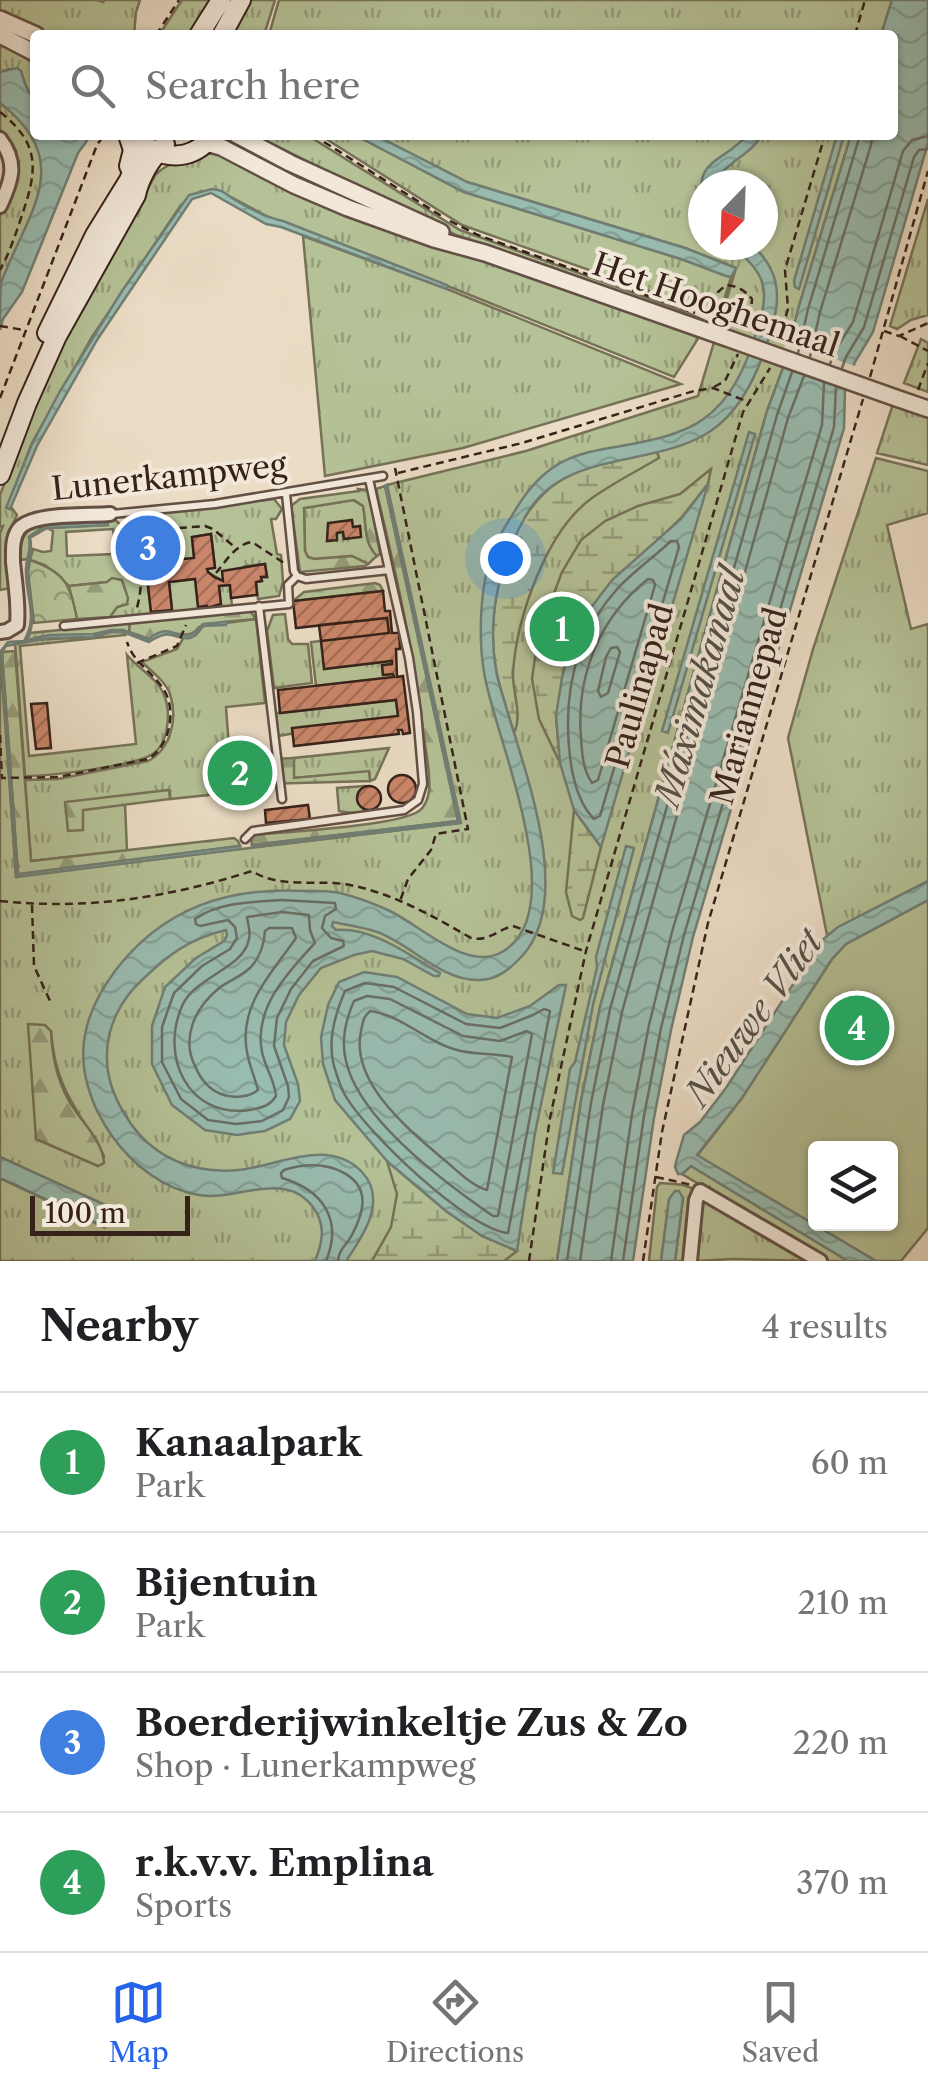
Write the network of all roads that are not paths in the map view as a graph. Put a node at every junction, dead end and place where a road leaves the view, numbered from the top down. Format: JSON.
{"nodes":[{"id":1,"x":221,"y":0,"type":"edge"},
{"id":2,"x":240,"y":0,"type":"edge"},
{"id":3,"x":0,"y":19,"type":"edge"},
{"id":4,"x":214,"y":30,"type":"edge"},
{"id":5,"x":215,"y":30,"type":"edge"},
{"id":6,"x":30,"y":32,"type":"edge"},
{"id":7,"x":0,"y":35,"type":"edge"},
{"id":8,"x":30,"y":50,"type":"edge"},
{"id":9,"x":0,"y":138,"type":"edge"},
{"id":10,"x":196,"y":140,"type":"edge"},
{"id":11,"x":214,"y":140,"type":"edge"},
{"id":12,"x":223,"y":140,"type":"edge"},
{"id":13,"x":254,"y":141,"type":"edge"},
{"id":14,"x":148,"y":143,"type":"edge"},
{"id":15,"x":128,"y":192,"type":"junction"},
{"id":16,"x":0,"y":206,"type":"edge"},
{"id":17,"x":486,"y":253,"type":"junction"},
{"id":18,"x":928,"y":409,"type":"edge"},
{"id":19,"x":0,"y":440,"type":"edge"},
{"id":20,"x":0,"y":475,"type":"edge"},
{"id":21,"x":383,"y":476,"type":"dead end"},
{"id":22,"x":369,"y":479,"type":"junction"},
{"id":23,"x":286,"y":494,"type":"junction"},
{"id":24,"x":110,"y":514,"type":"joint"},
{"id":25,"x":390,"y":570,"type":"junction"},
{"id":26,"x":296,"y":573,"type":"junction"},
{"id":27,"x":259,"y":606,"type":"junction"},
{"id":28,"x":64,"y":626,"type":"dead end"},
{"id":29,"x":0,"y":632,"type":"edge"},
{"id":30,"x":282,"y":799,"type":"dead end"},
{"id":31,"x":245,"y":839,"type":"dead end"},
{"id":32,"x":690,"y":1261,"type":"edge"},
{"id":33,"x":820,"y":1261,"type":"edge"}],
"edges":[{"from":1,"to":4,"type":"main road"},
{"from":2,"to":5,"type":"main road"},
{"from":3,"to":6,"type":"street"},
{"from":7,"to":8,"type":"street"},
{"from":9,"to":16,"type":"street"},
{"from":10,"to":14,"type":"main road"},
{"from":11,"to":17,"type":"street","name":"Het Hooghemaal"},
{"from":12,"to":13,"type":"street","name":"Het Hooghemaal"},
{"from":13,"to":17,"type":"street","name":"Het Hooghemaal"},
{"from":14,"to":15,"type":"main road"},
{"from":15,"to":19,"type":"main road"},
{"from":15,"to":20,"type":"main road"},
{"from":17,"to":18,"type":"street","name":"Het Hooghemaal","bridge":true},
{"from":21,"to":22,"type":"lane","name":"Lunerkampweg"},
{"from":22,"to":23,"type":"lane","name":"Lunerkampweg"},
{"from":22,"to":25,"type":"lane"},
{"from":23,"to":24,"type":"lane","name":"Lunerkampweg"},
{"from":23,"to":26,"type":"lane"},
{"from":24,"to":29,"type":"street","name":"Lunerkampweg"},
{"from":25,"to":26,"type":"lane"},
{"from":25,"to":31,"type":"lane"},
{"from":26,"to":27,"type":"lane"},
{"from":27,"to":28,"type":"lane"},
{"from":27,"to":30,"type":"lane"},
{"from":32,"to":33,"type":"street"}]}
